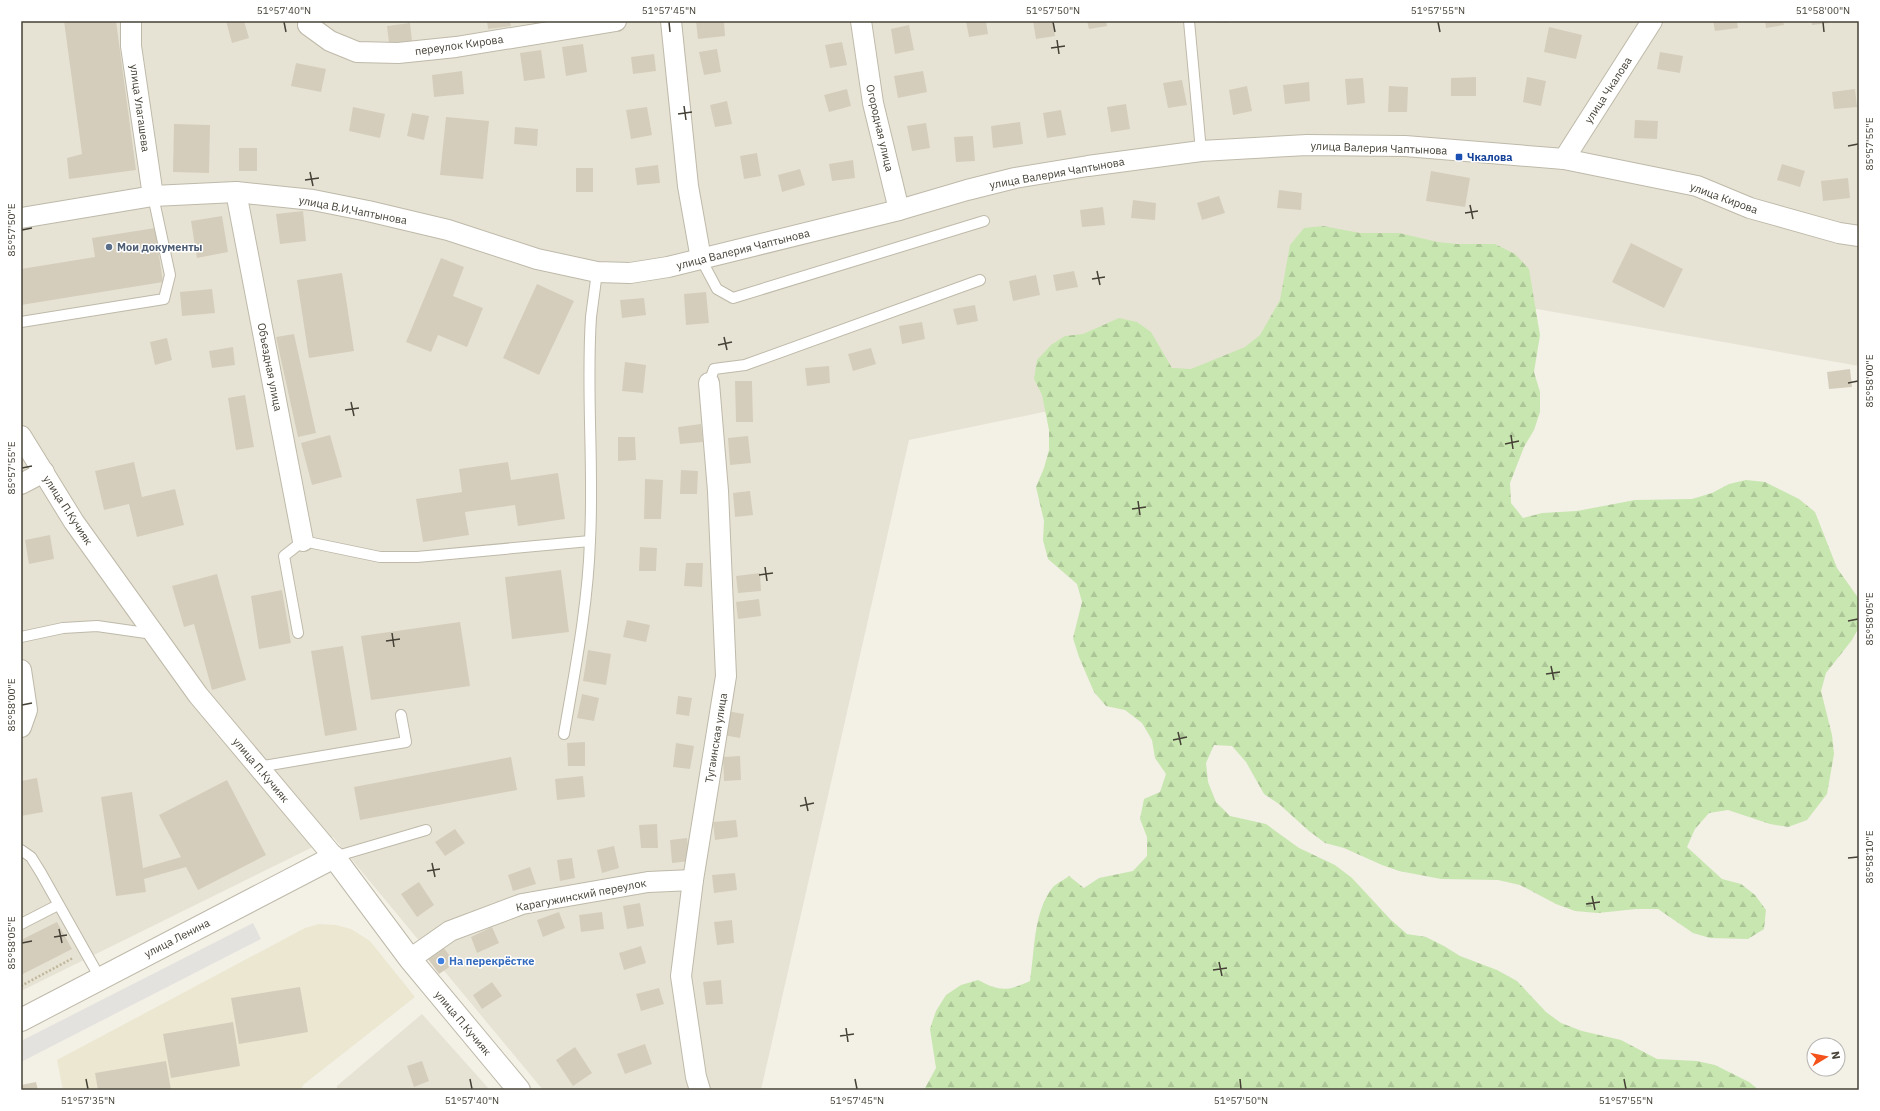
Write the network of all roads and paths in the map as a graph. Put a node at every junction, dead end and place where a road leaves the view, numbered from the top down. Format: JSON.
{"nodes":[{"id":1,"x":131,"y":21,"type":"edge"},
{"id":2,"x":616,"y":21,"type":"edge"},
{"id":3,"x":671,"y":21,"type":"edge"},
{"id":4,"x":861,"y":21,"type":"edge"},
{"id":5,"x":1189,"y":21,"type":"edge"},
{"id":6,"x":1652,"y":21,"type":"edge"},
{"id":7,"x":308,"y":25,"type":"dead end"},
{"id":8,"x":1201,"y":151,"type":"junction"},
{"id":9,"x":1564,"y":159,"type":"junction"},
{"id":10,"x":236,"y":192,"type":"junction"},
{"id":11,"x":153,"y":196,"type":"junction"},
{"id":12,"x":899,"y":210,"type":"junction"},
{"id":13,"x":21,"y":218,"type":"edge"},
{"id":14,"x":984,"y":221,"type":"dead end"},
{"id":15,"x":1859,"y":236,"type":"edge"},
{"id":16,"x":537,"y":259,"type":"joint"},
{"id":17,"x":701,"y":259,"type":"junction"},
{"id":18,"x":597,"y":272,"type":"junction"},
{"id":19,"x":980,"y":280,"type":"dead end"},
{"id":20,"x":21,"y":322,"type":"edge"},
{"id":21,"x":709,"y":383,"type":"joint"},
{"id":22,"x":21,"y":436,"type":"edge"},
{"id":23,"x":44,"y":472,"type":"junction"},
{"id":24,"x":21,"y":484,"type":"edge"},
{"id":25,"x":303,"y":541,"type":"junction"},
{"id":26,"x":590,"y":541,"type":"junction"},
{"id":27,"x":298,"y":633,"type":"dead end"},
{"id":28,"x":153,"y":634,"type":"junction"},
{"id":29,"x":21,"y":637,"type":"edge"},
{"id":30,"x":21,"y":670,"type":"edge"},
{"id":31,"x":401,"y":715,"type":"dead end"},
{"id":32,"x":21,"y":727,"type":"edge"},
{"id":33,"x":564,"y":734,"type":"dead end"},
{"id":34,"x":258,"y":767,"type":"junction"},
{"id":35,"x":426,"y":830,"type":"dead end"},
{"id":36,"x":21,"y":850,"type":"edge"},
{"id":37,"x":334,"y":857,"type":"junction"},
{"id":38,"x":693,"y":880,"type":"junction"},
{"id":39,"x":58,"y":906,"type":"junction"},
{"id":40,"x":21,"y":924,"type":"edge"},
{"id":41,"x":85,"y":952,"type":"junction"},
{"id":42,"x":410,"y":959,"type":"junction"},
{"id":43,"x":100,"y":978,"type":"junction"},
{"id":44,"x":21,"y":986,"type":"edge"},
{"id":45,"x":21,"y":1020,"type":"edge"},
{"id":46,"x":510,"y":1085,"type":"edge"},
{"id":47,"x":700,"y":1090,"type":"edge"}],
"edges":[{"from":1,"to":11,"type":"street","name":"улица Улагашева"},
{"from":2,"to":7,"type":"street","name":"переулок Кирова"},
{"from":3,"to":17,"type":"street"},
{"from":4,"to":12,"type":"street","name":"Огородная улица"},
{"from":5,"to":8,"type":"lane"},
{"from":6,"to":9,"type":"street","name":"улица Чкалова"},
{"from":8,"to":9,"type":"street","name":"улица Валерия Чаптынова"},
{"from":8,"to":12,"type":"street","name":"улица Валерия Чаптынова"},
{"from":9,"to":15,"type":"street","name":"улица Кирова"},
{"from":10,"to":11,"type":"street","name":"улица В.И.Чаптынова"},
{"from":10,"to":16,"type":"street","name":"улица В.И.Чаптынова"},
{"from":10,"to":25,"type":"street","name":"Объездная улица"},
{"from":11,"to":13,"type":"street","name":"улица В.И.Чаптынова"},
{"from":11,"to":20,"type":"lane"},
{"from":12,"to":17,"type":"street","name":"улица Валерия Чаптынова"},
{"from":14,"to":17,"type":"lane"},
{"from":16,"to":18,"type":"street","name":"улица Валерия Чаптынова"},
{"from":17,"to":18,"type":"street","name":"улица Валерия Чаптынова"},
{"from":18,"to":26,"type":"lane"},
{"from":19,"to":21,"type":"lane"},
{"from":21,"to":38,"type":"street","name":"Тугаинская улица"},
{"from":22,"to":23,"type":"street","name":"улица П.Кучияк"},
{"from":23,"to":24,"type":"street"},
{"from":23,"to":28,"type":"street","name":"улица П.Кучияк"},
{"from":25,"to":26,"type":"lane"},
{"from":25,"to":27,"type":"lane"},
{"from":26,"to":33,"type":"lane"},
{"from":28,"to":29,"type":"lane"},
{"from":28,"to":34,"type":"street","name":"улица П.Кучияк"},
{"from":30,"to":32,"type":"street"},
{"from":31,"to":34,"type":"lane"},
{"from":34,"to":37,"type":"street","name":"улица П.Кучияк"},
{"from":35,"to":37,"type":"lane"},
{"from":36,"to":39,"type":"lane"},
{"from":37,"to":42,"type":"street","name":"улица П.Кучияк"},
{"from":37,"to":43,"type":"street","name":"улица Ленина"},
{"from":38,"to":42,"type":"street","name":"Карагужинский переулок"},
{"from":38,"to":47,"type":"street","name":"Тугаинская улица"},
{"from":39,"to":40,"type":"lane"},
{"from":39,"to":41,"type":"lane"},
{"from":41,"to":43,"type":"lane"},
{"from":41,"to":44,"type":"path"},
{"from":42,"to":46,"type":"street","name":"улица П.Кучияк"},
{"from":43,"to":45,"type":"street","name":"улица Ленина"}]}
